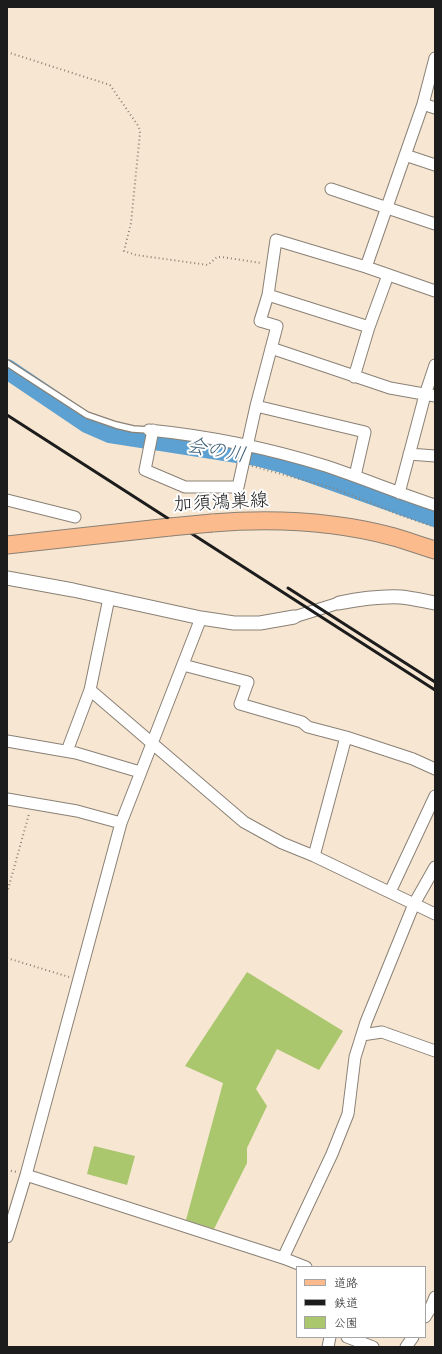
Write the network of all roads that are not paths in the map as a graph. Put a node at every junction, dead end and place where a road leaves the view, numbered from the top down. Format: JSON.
{"nodes":[{"id":1,"x":435,"y":58,"type":"edge"},
{"id":2,"x":423,"y":104,"type":"junction"},
{"id":3,"x":435,"y":108,"type":"edge"},
{"id":4,"x":405,"y":155,"type":"junction"},
{"id":5,"x":435,"y":165,"type":"edge"},
{"id":6,"x":331,"y":189,"type":"dead end"},
{"id":7,"x":386,"y":207,"type":"junction"},
{"id":8,"x":435,"y":224,"type":"edge"},
{"id":9,"x":366,"y":267,"type":"junction"},
{"id":10,"x":388,"y":275,"type":"junction"},
{"id":11,"x":435,"y":292,"type":"edge"},
{"id":12,"x":268,"y":295,"type":"junction"},
{"id":13,"x":369,"y":327,"type":"junction"},
{"id":14,"x":271,"y":348,"type":"junction"},
{"id":15,"x":7,"y":363,"type":"edge"},
{"id":16,"x":435,"y":365,"type":"edge"},
{"id":17,"x":354,"y":377,"type":"junction"},
{"id":18,"x":430,"y":395,"type":"edge"},
{"id":19,"x":256,"y":406,"type":"junction"},
{"id":20,"x":151,"y":431,"type":"junction"},
{"id":21,"x":247,"y":447,"type":"junction"},
{"id":22,"x":409,"y":454,"type":"junction"},
{"id":23,"x":435,"y":456,"type":"edge"},
{"id":24,"x":355,"y":476,"type":"junction"},
{"id":25,"x":399,"y":493,"type":"junction"},
{"id":26,"x":7,"y":500,"type":"edge"},
{"id":27,"x":435,"y":505,"type":"edge"},
{"id":28,"x":75,"y":517,"type":"dead end"},
{"id":29,"x":7,"y":545,"type":"edge"},
{"id":30,"x":435,"y":550,"type":"edge"},
{"id":31,"x":7,"y":578,"type":"edge"},
{"id":32,"x":109,"y":598,"type":"junction"},
{"id":33,"x":339,"y":603,"type":"joint"},
{"id":34,"x":435,"y":603,"type":"edge"},
{"id":35,"x":294,"y":617,"type":"joint"},
{"id":36,"x":201,"y":618,"type":"junction"},
{"id":37,"x":183,"y":665,"type":"junction"},
{"id":38,"x":90,"y":690,"type":"junction"},
{"id":39,"x":346,"y":737,"type":"junction"},
{"id":40,"x":7,"y":741,"type":"edge"},
{"id":41,"x":152,"y":744,"type":"junction"},
{"id":42,"x":67,"y":752,"type":"junction"},
{"id":43,"x":435,"y":769,"type":"edge"},
{"id":44,"x":140,"y":772,"type":"junction"},
{"id":45,"x":435,"y":796,"type":"edge"},
{"id":46,"x":7,"y":799,"type":"edge"},
{"id":47,"x":121,"y":823,"type":"junction"},
{"id":48,"x":314,"y":856,"type":"junction"},
{"id":49,"x":435,"y":867,"type":"edge"},
{"id":50,"x":390,"y":892,"type":"junction"},
{"id":51,"x":414,"y":904,"type":"junction"},
{"id":52,"x":435,"y":914,"type":"edge"},
{"id":53,"x":362,"y":1035,"type":"junction"},
{"id":54,"x":435,"y":1051,"type":"edge"},
{"id":55,"x":26,"y":1175,"type":"junction"},
{"id":56,"x":7,"y":1237,"type":"edge"},
{"id":57,"x":283,"y":1258,"type":"junction"},
{"id":58,"x":303,"y":1266,"type":"edge"},
{"id":59,"x":435,"y":1296,"type":"edge"},
{"id":60,"x":427,"y":1311,"type":"edge"},
{"id":61,"x":350,"y":1338,"type":"edge"},
{"id":62,"x":412,"y":1338,"type":"edge"},
{"id":63,"x":373,"y":1347,"type":"edge"},
{"id":64,"x":406,"y":1347,"type":"edge"}],
"edges":[{"from":1,"to":2,"type":"street"},
{"from":2,"to":3,"type":"street"},
{"from":2,"to":4,"type":"street"},
{"from":4,"to":5,"type":"street"},
{"from":4,"to":7,"type":"street"},
{"from":6,"to":7,"type":"street"},
{"from":7,"to":8,"type":"street"},
{"from":7,"to":9,"type":"street"},
{"from":9,"to":10,"type":"street"},
{"from":9,"to":12,"type":"street"},
{"from":10,"to":11,"type":"street"},
{"from":10,"to":13,"type":"street"},
{"from":12,"to":13,"type":"street"},
{"from":12,"to":14,"type":"street"},
{"from":13,"to":17,"type":"street"},
{"from":14,"to":17,"type":"street"},
{"from":14,"to":19,"type":"street"},
{"from":15,"to":20,"type":"lane"},
{"from":16,"to":18,"type":"street"},
{"from":17,"to":18,"type":"street"},
{"from":18,"to":22,"type":"street"},
{"from":19,"to":21,"type":"street"},
{"from":19,"to":24,"type":"street"},
{"from":20,"to":21,"type":"street"},
{"from":20,"to":21,"type":"street"},
{"from":21,"to":24,"type":"street"},
{"from":22,"to":23,"type":"street"},
{"from":22,"to":25,"type":"street"},
{"from":24,"to":25,"type":"street"},
{"from":25,"to":27,"type":"street"},
{"from":26,"to":28,"type":"street"},
{"from":29,"to":30,"type":"main road","name":"加須鴻巣線","bridge":true},
{"from":31,"to":32,"type":"street"},
{"from":32,"to":36,"type":"street"},
{"from":32,"to":38,"type":"street"},
{"from":33,"to":34,"type":"street"},
{"from":33,"to":35,"type":"street"},
{"from":35,"to":36,"type":"street"},
{"from":36,"to":37,"type":"street"},
{"from":37,"to":39,"type":"street"},
{"from":37,"to":41,"type":"street"},
{"from":38,"to":41,"type":"street"},
{"from":38,"to":42,"type":"street"},
{"from":39,"to":43,"type":"street"},
{"from":39,"to":48,"type":"street"},
{"from":40,"to":42,"type":"street"},
{"from":41,"to":44,"type":"street"},
{"from":41,"to":48,"type":"street"},
{"from":42,"to":44,"type":"street"},
{"from":44,"to":47,"type":"street"},
{"from":45,"to":50,"type":"street"},
{"from":46,"to":47,"type":"street"},
{"from":47,"to":55,"type":"street"},
{"from":48,"to":50,"type":"street"},
{"from":49,"to":51,"type":"street"},
{"from":50,"to":51,"type":"street"},
{"from":51,"to":52,"type":"street"},
{"from":51,"to":53,"type":"street"},
{"from":53,"to":54,"type":"street"},
{"from":53,"to":57,"type":"street"},
{"from":55,"to":56,"type":"street"},
{"from":55,"to":57,"type":"street"},
{"from":57,"to":58,"type":"street"},
{"from":59,"to":60,"type":"street"},
{"from":61,"to":63,"type":"street"},
{"from":62,"to":64,"type":"street"}]}
